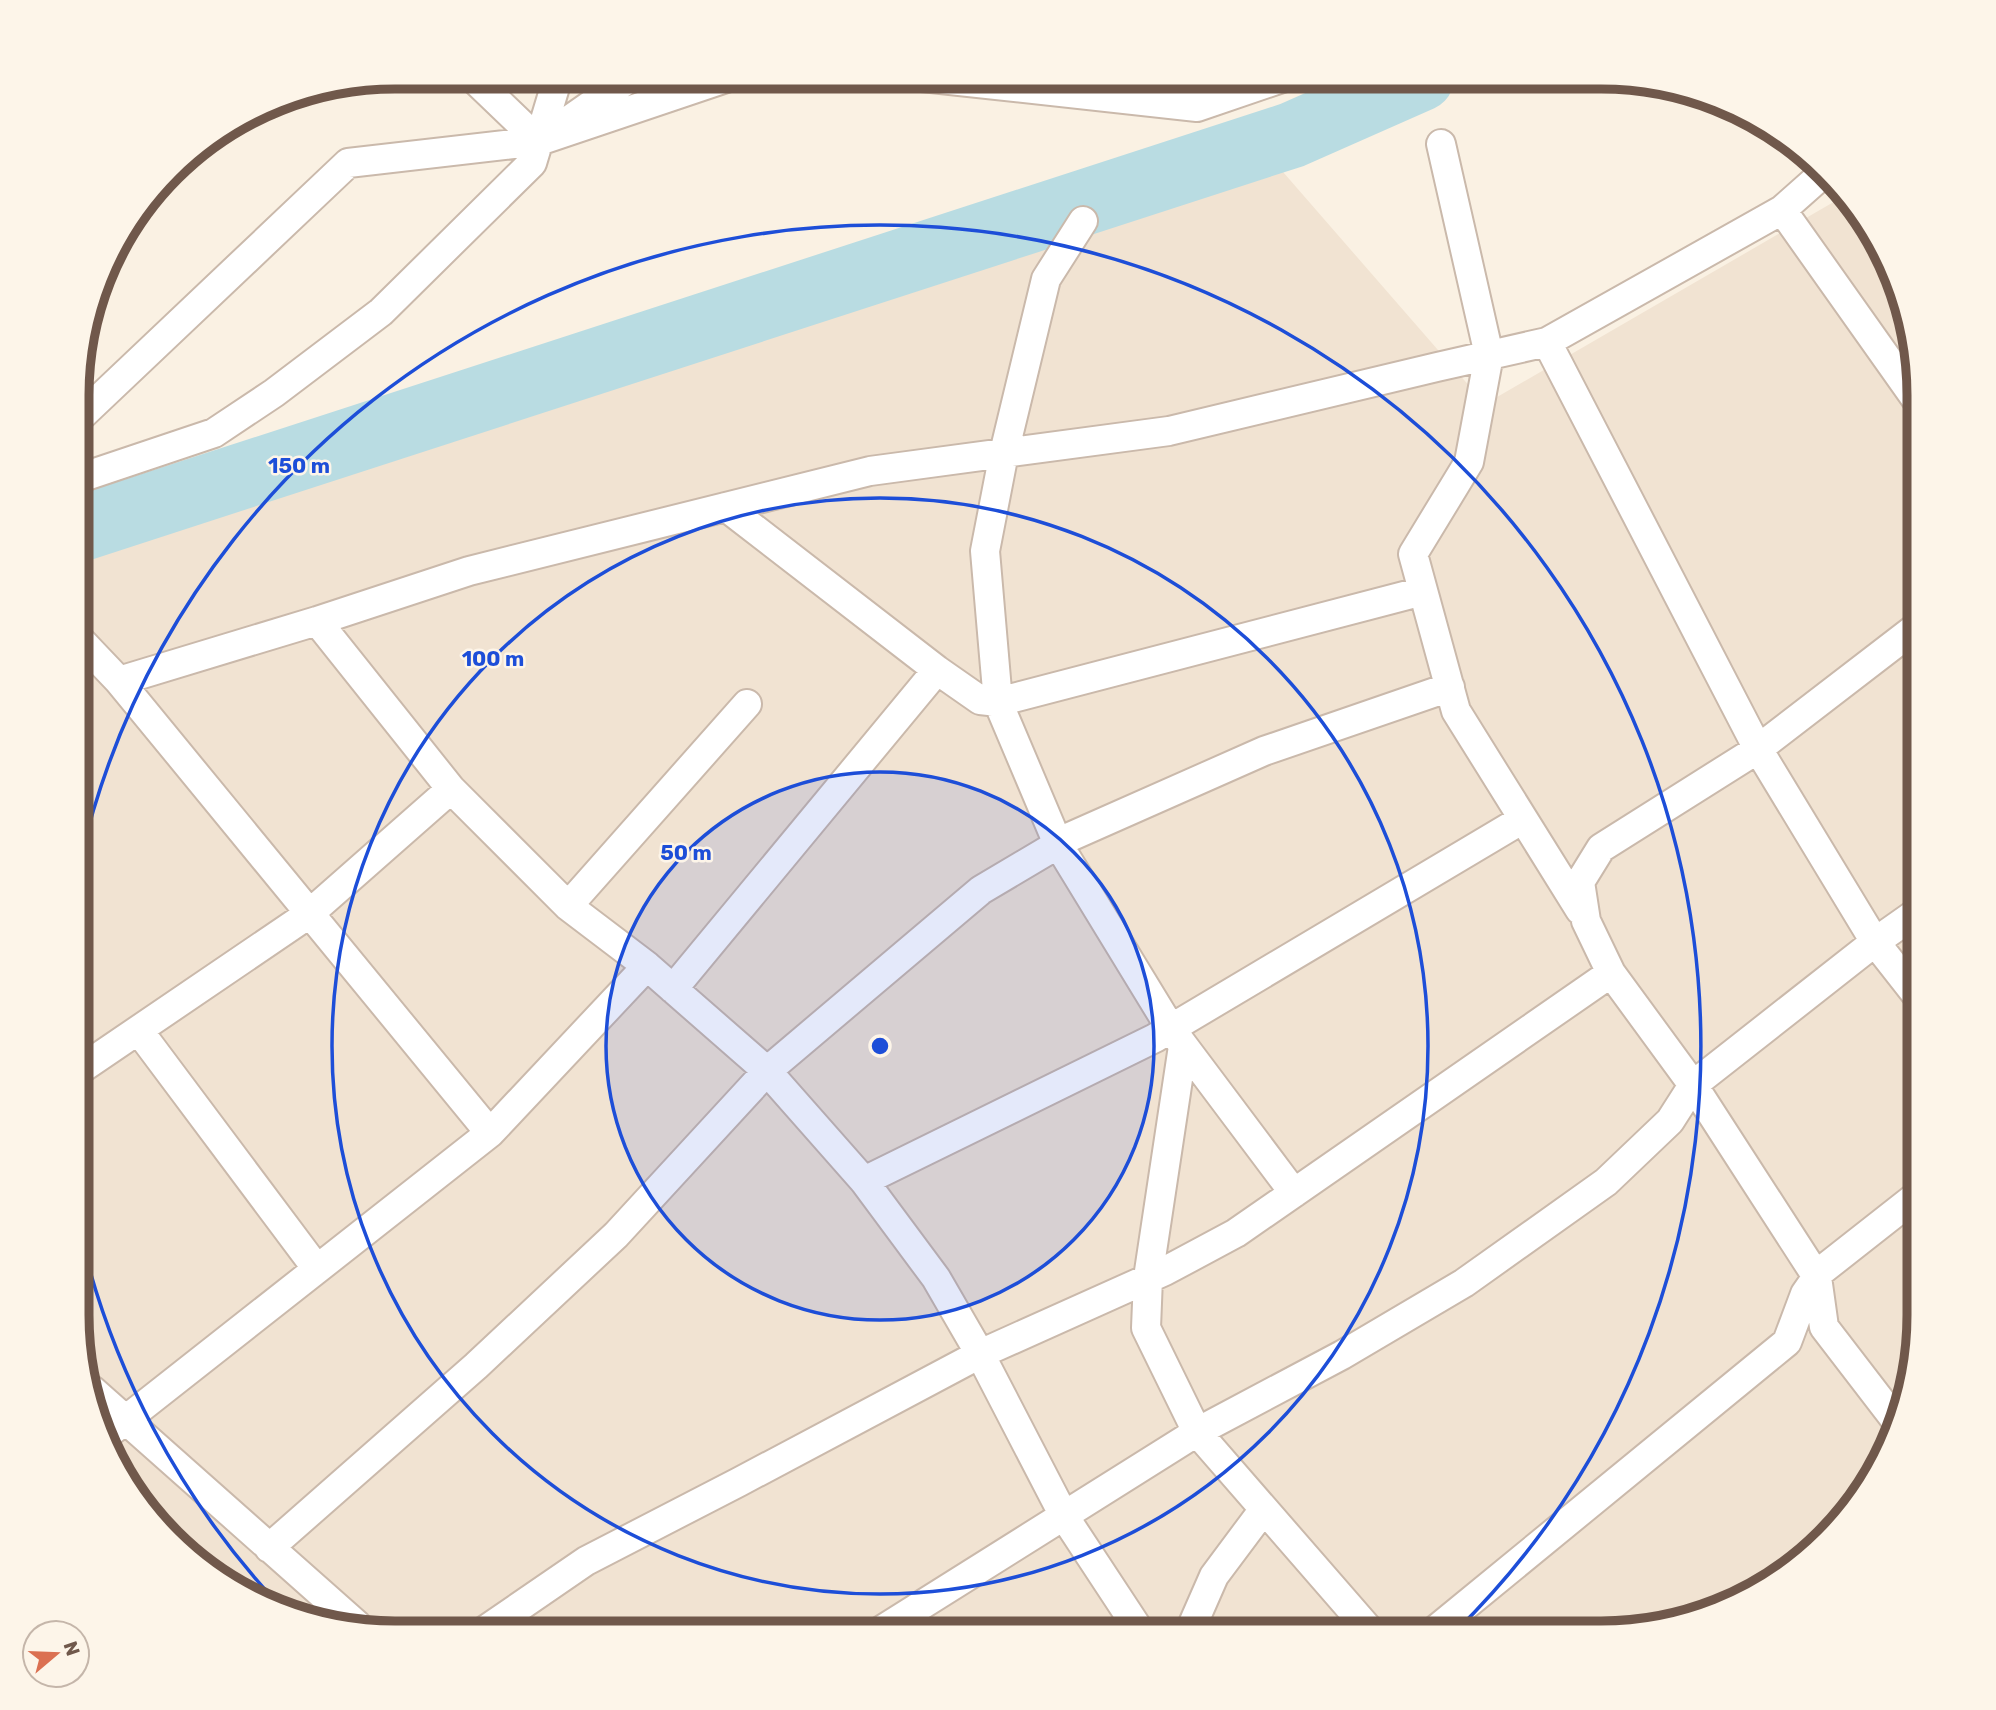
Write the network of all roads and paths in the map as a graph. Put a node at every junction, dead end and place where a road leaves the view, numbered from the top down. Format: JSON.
{"nodes":[{"id":1,"x":485,"y":89,"type":"edge"},
{"id":2,"x":555,"y":89,"type":"edge"},
{"id":3,"x":614,"y":89,"type":"edge"},
{"id":4,"x":694,"y":89,"type":"edge"},
{"id":5,"x":1032,"y":89,"type":"edge"},
{"id":6,"x":1252,"y":89,"type":"edge"},
{"id":7,"x":540,"y":141,"type":"junction"},
{"id":8,"x":1441,"y":144,"type":"dead end"},
{"id":9,"x":1817,"y":179,"type":"edge"},
{"id":10,"x":1782,"y":210,"type":"junction"},
{"id":11,"x":1083,"y":221,"type":"dead end"},
{"id":12,"x":1547,"y":342,"type":"junction"},
{"id":13,"x":1489,"y":355,"type":"junction"},
{"id":14,"x":1906,"y":386,"type":"edge"},
{"id":15,"x":89,"y":408,"type":"edge"},
{"id":16,"x":1004,"y":453,"type":"junction"},
{"id":17,"x":89,"y":475,"type":"edge"},
{"id":18,"x":726,"y":507,"type":"junction"},
{"id":19,"x":1423,"y":591,"type":"junction"},
{"id":20,"x":317,"y":621,"type":"junction"},
{"id":21,"x":1907,"y":635,"type":"edge"},
{"id":22,"x":89,"y":650,"type":"edge"},
{"id":23,"x":937,"y":670,"type":"junction"},
{"id":24,"x":119,"y":681,"type":"junction"},
{"id":25,"x":1450,"y":687,"type":"junction"},
{"id":26,"x":998,"y":702,"type":"junction"},
{"id":27,"x":747,"y":704,"type":"dead end"},
{"id":28,"x":1758,"y":749,"type":"junction"},
{"id":29,"x":451,"y":789,"type":"junction"},
{"id":30,"x":1523,"y":819,"type":"junction"},
{"id":31,"x":1058,"y":844,"type":"junction"},
{"id":32,"x":568,"y":905,"type":"junction"},
{"id":33,"x":309,"y":914,"type":"junction"},
{"id":34,"x":1907,"y":919,"type":"edge"},
{"id":35,"x":1586,"y":920,"type":"junction"},
{"id":36,"x":1875,"y":942,"type":"junction"},
{"id":37,"x":647,"y":967,"type":"junction"},
{"id":38,"x":1611,"y":973,"type":"junction"},
{"id":39,"x":1907,"y":983,"type":"edge"},
{"id":40,"x":673,"y":989,"type":"junction"},
{"id":41,"x":139,"y":1031,"type":"junction"},
{"id":42,"x":1177,"y":1037,"type":"junction"},
{"id":43,"x":89,"y":1064,"type":"edge"},
{"id":44,"x":767,"y":1072,"type":"junction"},
{"id":45,"x":1693,"y":1085,"type":"junction"},
{"id":46,"x":490,"y":1133,"type":"junction"},
{"id":47,"x":863,"y":1181,"type":"junction"},
{"id":48,"x":1294,"y":1193,"type":"junction"},
{"id":49,"x":1907,"y":1203,"type":"edge"},
{"id":50,"x":317,"y":1269,"type":"junction"},
{"id":51,"x":1148,"y":1278,"type":"junction"},
{"id":52,"x":1817,"y":1278,"type":"junction"},
{"id":53,"x":979,"y":1354,"type":"junction"},
{"id":54,"x":1890,"y":1412,"type":"edge"},
{"id":55,"x":114,"y":1428,"type":"edge"},
{"id":56,"x":1197,"y":1432,"type":"junction"},
{"id":57,"x":1264,"y":1509,"type":"junction"},
{"id":58,"x":1063,"y":1516,"type":"junction"},
{"id":59,"x":269,"y":1548,"type":"junction"},
{"id":60,"x":348,"y":1617,"type":"edge"},
{"id":61,"x":498,"y":1621,"type":"edge"},
{"id":62,"x":896,"y":1621,"type":"edge"},
{"id":63,"x":1133,"y":1621,"type":"edge"},
{"id":64,"x":1194,"y":1621,"type":"edge"},
{"id":65,"x":1361,"y":1621,"type":"edge"},
{"id":66,"x":1446,"y":1621,"type":"edge"}],
"edges":[{"from":1,"to":7,"type":"street"},
{"from":2,"to":7,"type":"street"},
{"from":3,"to":7,"type":"street"},
{"from":4,"to":7,"type":"street"},
{"from":5,"to":6,"type":"street"},
{"from":7,"to":15,"type":"street"},
{"from":7,"to":17,"type":"street"},
{"from":8,"to":13,"type":"street"},
{"from":9,"to":10,"type":"street"},
{"from":10,"to":12,"type":"street"},
{"from":10,"to":14,"type":"street"},
{"from":11,"to":16,"type":"street"},
{"from":12,"to":13,"type":"street"},
{"from":12,"to":28,"type":"street"},
{"from":13,"to":16,"type":"street"},
{"from":13,"to":19,"type":"street"},
{"from":16,"to":18,"type":"street"},
{"from":16,"to":26,"type":"street"},
{"from":18,"to":20,"type":"street"},
{"from":18,"to":23,"type":"street"},
{"from":19,"to":25,"type":"street"},
{"from":19,"to":26,"type":"street"},
{"from":20,"to":24,"type":"street"},
{"from":20,"to":29,"type":"street"},
{"from":21,"to":28,"type":"street"},
{"from":22,"to":24,"type":"street"},
{"from":23,"to":26,"type":"street"},
{"from":23,"to":40,"type":"street"},
{"from":24,"to":33,"type":"street"},
{"from":25,"to":30,"type":"street"},
{"from":25,"to":31,"type":"street"},
{"from":26,"to":31,"type":"street"},
{"from":27,"to":32,"type":"street"},
{"from":28,"to":35,"type":"street"},
{"from":28,"to":36,"type":"street"},
{"from":29,"to":32,"type":"street"},
{"from":29,"to":33,"type":"street"},
{"from":30,"to":35,"type":"street"},
{"from":30,"to":42,"type":"street"},
{"from":31,"to":42,"type":"street"},
{"from":31,"to":44,"type":"street"},
{"from":32,"to":37,"type":"street"},
{"from":33,"to":41,"type":"street"},
{"from":33,"to":46,"type":"street"},
{"from":34,"to":36,"type":"street"},
{"from":35,"to":38,"type":"street"},
{"from":36,"to":39,"type":"street"},
{"from":36,"to":45,"type":"street"},
{"from":37,"to":40,"type":"street"},
{"from":37,"to":46,"type":"street"},
{"from":38,"to":45,"type":"street"},
{"from":38,"to":48,"type":"street"},
{"from":40,"to":44,"type":"street"},
{"from":41,"to":43,"type":"street"},
{"from":41,"to":50,"type":"street"},
{"from":42,"to":47,"type":"street"},
{"from":42,"to":48,"type":"street"},
{"from":42,"to":51,"type":"street"},
{"from":44,"to":47,"type":"street"},
{"from":44,"to":59,"type":"street"},
{"from":45,"to":52,"type":"street"},
{"from":45,"to":56,"type":"street"},
{"from":46,"to":50,"type":"street"},
{"from":47,"to":53,"type":"street"},
{"from":48,"to":51,"type":"street"},
{"from":49,"to":52,"type":"street"},
{"from":50,"to":55,"type":"street"},
{"from":51,"to":53,"type":"street"},
{"from":51,"to":56,"type":"street"},
{"from":52,"to":54,"type":"street"},
{"from":52,"to":66,"type":"street"},
{"from":53,"to":58,"type":"street"},
{"from":53,"to":61,"type":"street"},
{"from":55,"to":59,"type":"street"},
{"from":56,"to":57,"type":"street"},
{"from":56,"to":58,"type":"street"},
{"from":57,"to":64,"type":"street"},
{"from":57,"to":65,"type":"street"},
{"from":58,"to":62,"type":"street"},
{"from":58,"to":63,"type":"street"},
{"from":59,"to":60,"type":"street"}]}
